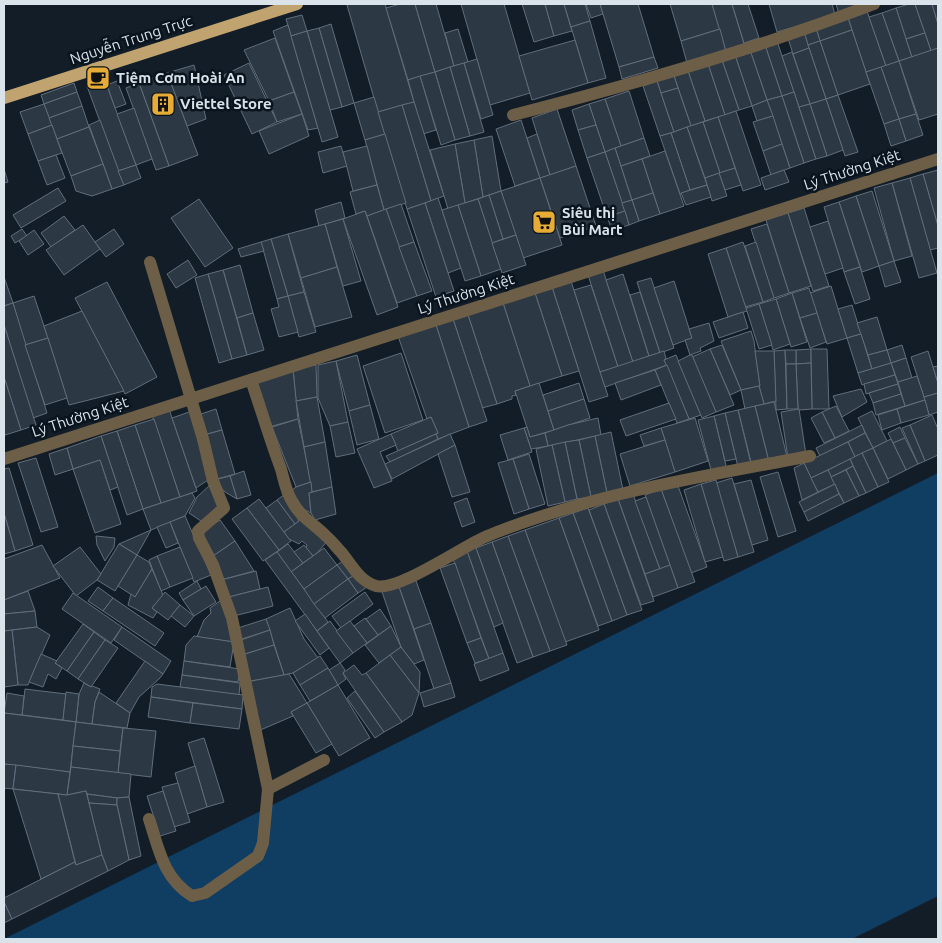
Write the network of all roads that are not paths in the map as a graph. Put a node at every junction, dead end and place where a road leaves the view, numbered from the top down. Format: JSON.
{"nodes":[{"id":1,"x":297,"y":4,"type":"edge"},
{"id":2,"x":874,"y":4,"type":"edge"},
{"id":3,"x":4,"y":98,"type":"edge"},
{"id":4,"x":513,"y":115,"type":"dead end"},
{"id":5,"x":938,"y":159,"type":"edge"},
{"id":6,"x":150,"y":262,"type":"dead end"},
{"id":7,"x":251,"y":380,"type":"junction"},
{"id":8,"x":192,"y":398,"type":"junction"},
{"id":9,"x":810,"y":456,"type":"dead end"},
{"id":10,"x":4,"y":458,"type":"edge"},
{"id":11,"x":324,"y":760,"type":"dead end"},
{"id":12,"x":268,"y":789,"type":"junction"},
{"id":13,"x":149,"y":819,"type":"dead end"}],
"edges":[{"from":1,"to":3,"type":"main road","name":"Nguyễn Trung Trực"},
{"from":2,"to":4,"type":"street"},
{"from":5,"to":7,"type":"street","name":"Lý Thường Kiệt"},
{"from":6,"to":8,"type":"street"},
{"from":7,"to":8,"type":"street","name":"Lý Thường Kiệt"},
{"from":7,"to":9,"type":"street"},
{"from":8,"to":10,"type":"street","name":"Lý Thường Kiệt"},
{"from":8,"to":12,"type":"street"},
{"from":11,"to":12,"type":"street"},
{"from":12,"to":13,"type":"street"}]}
